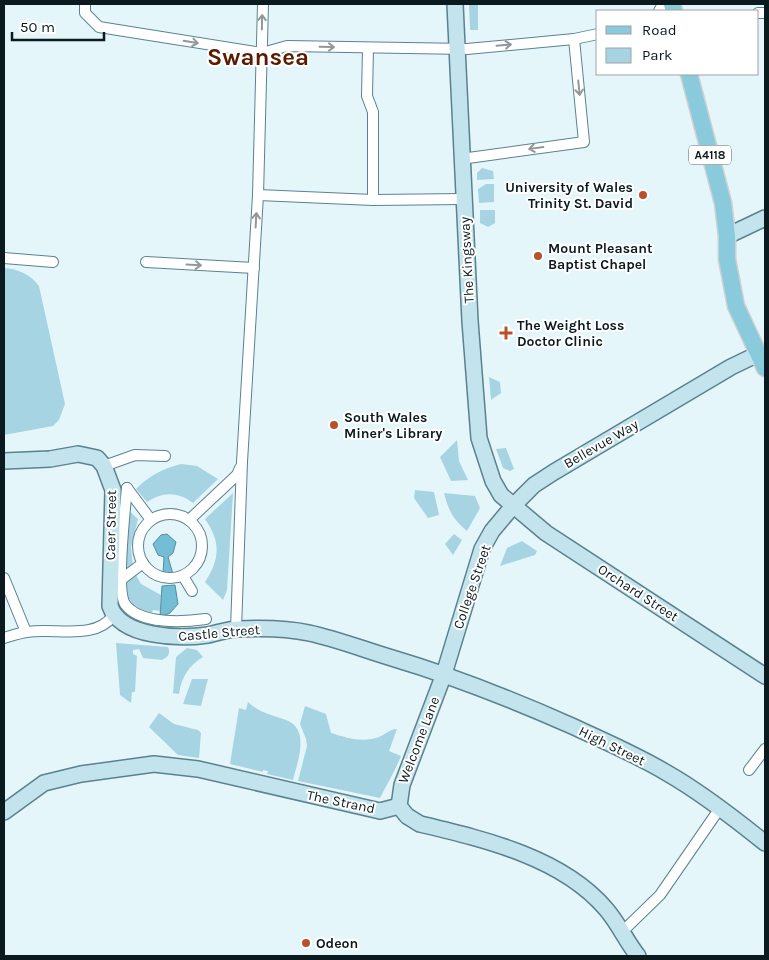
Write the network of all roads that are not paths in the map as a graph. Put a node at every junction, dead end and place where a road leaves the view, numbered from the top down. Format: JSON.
{"nodes":[{"id":1,"x":85,"y":4,"type":"edge"},
{"id":2,"x":263,"y":4,"type":"edge"},
{"id":3,"x":455,"y":4,"type":"edge"},
{"id":4,"x":596,"y":34,"type":"edge"},
{"id":5,"x":574,"y":39,"type":"junction"},
{"id":6,"x":368,"y":48,"type":"junction"},
{"id":7,"x":456,"y":48,"type":"junction"},
{"id":8,"x":262,"y":53,"type":"junction"},
{"id":9,"x":689,"y":75,"type":"edge"},
{"id":10,"x":461,"y":158,"type":"junction"},
{"id":11,"x":258,"y":195,"type":"junction"},
{"id":12,"x":464,"y":199,"type":"junction"},
{"id":13,"x":373,"y":200,"type":"junction"},
{"id":14,"x":765,"y":218,"type":"edge"},
{"id":15,"x":728,"y":236,"type":"junction"},
{"id":16,"x":4,"y":258,"type":"edge"},
{"id":17,"x":53,"y":262,"type":"dead end"},
{"id":18,"x":146,"y":262,"type":"dead end"},
{"id":19,"x":254,"y":268,"type":"junction"},
{"id":20,"x":762,"y":361,"type":"edge"},
{"id":21,"x":164,"y":456,"type":"dead end"},
{"id":22,"x":4,"y":460,"type":"edge"},
{"id":23,"x":242,"y":462,"type":"junction"},
{"id":24,"x":104,"y":466,"type":"junction"},
{"id":25,"x":512,"y":506,"type":"junction"},
{"id":26,"x":151,"y":520,"type":"junction"},
{"id":27,"x":189,"y":520,"type":"junction"},
{"id":28,"x":143,"y":563,"type":"junction"},
{"id":29,"x":182,"y":576,"type":"junction"},
{"id":30,"x":4,"y":578,"type":"edge"},
{"id":31,"x":122,"y":579,"type":"junction"},
{"id":32,"x":192,"y":591,"type":"dead end"},
{"id":33,"x":113,"y":616,"type":"junction"},
{"id":34,"x":206,"y":619,"type":"dead end"},
{"id":35,"x":236,"y":629,"type":"junction"},
{"id":36,"x":26,"y":632,"type":"junction"},
{"id":37,"x":4,"y":638,"type":"edge"},
{"id":38,"x":444,"y":674,"type":"junction"},
{"id":39,"x":765,"y":676,"type":"edge"},
{"id":40,"x":765,"y":749,"type":"edge"},
{"id":41,"x":749,"y":770,"type":"dead end"},
{"id":42,"x":399,"y":806,"type":"junction"},
{"id":43,"x":720,"y":808,"type":"junction"},
{"id":44,"x":4,"y":812,"type":"edge"},
{"id":45,"x":765,"y":843,"type":"edge"},
{"id":46,"x":623,"y":931,"type":"junction"},
{"id":47,"x":638,"y":956,"type":"edge"}],
"edges":[{"from":1,"to":8,"type":"street","one_way":true},
{"from":8,"to":2,"type":"street","one_way":true},
{"from":3,"to":7,"type":"street","name":"The Kingsway"},
{"from":4,"to":5,"type":"street"},
{"from":7,"to":5,"type":"street","one_way":true},
{"from":5,"to":10,"type":"street","one_way":true},
{"from":6,"to":7,"type":"street"},
{"from":8,"to":6,"type":"street","one_way":true},
{"from":6,"to":13,"type":"street"},
{"from":7,"to":10,"type":"street","name":"The Kingsway"},
{"from":8,"to":11,"type":"street"},
{"from":9,"to":15,"type":"main road","number":"A4118"},
{"from":10,"to":12,"type":"street","name":"The Kingsway"},
{"from":11,"to":13,"type":"street"},
{"from":19,"to":11,"type":"street","one_way":true},
{"from":12,"to":13,"type":"street"},
{"from":12,"to":25,"type":"street","name":"The Kingsway"},
{"from":14,"to":15,"type":"street"},
{"from":15,"to":20,"type":"main road","number":"A4118"},
{"from":16,"to":17,"type":"street"},
{"from":18,"to":19,"type":"street","one_way":true},
{"from":19,"to":23,"type":"street"},
{"from":20,"to":25,"type":"street","name":"Bellevue Way"},
{"from":21,"to":24,"type":"street"},
{"from":22,"to":24,"type":"street"},
{"from":23,"to":27,"type":"street"},
{"from":23,"to":35,"type":"street"},
{"from":24,"to":33,"type":"street","name":"Caer Street"},
{"from":25,"to":38,"type":"street","name":"College Street"},
{"from":25,"to":39,"type":"street","name":"Orchard Street"},
{"from":26,"to":27,"type":"street"},
{"from":26,"to":28,"type":"street"},
{"from":26,"to":31,"type":"street"},
{"from":27,"to":29,"type":"street"},
{"from":28,"to":29,"type":"street"},
{"from":28,"to":31,"type":"street"},
{"from":29,"to":32,"type":"street"},
{"from":30,"to":36,"type":"street"},
{"from":31,"to":34,"type":"street"},
{"from":33,"to":35,"type":"street","name":"Castle Street"},
{"from":33,"to":36,"type":"street"},
{"from":35,"to":38,"type":"street","name":"Castle Street"},
{"from":36,"to":37,"type":"street"},
{"from":38,"to":42,"type":"street","name":"Welcome Lane"},
{"from":38,"to":43,"type":"street","name":"High Street"},
{"from":40,"to":41,"type":"street"},
{"from":42,"to":44,"type":"street","name":"The Strand"},
{"from":42,"to":46,"type":"street"},
{"from":43,"to":45,"type":"street","name":"High Street"},
{"from":43,"to":46,"type":"street"},
{"from":46,"to":47,"type":"street"}]}
